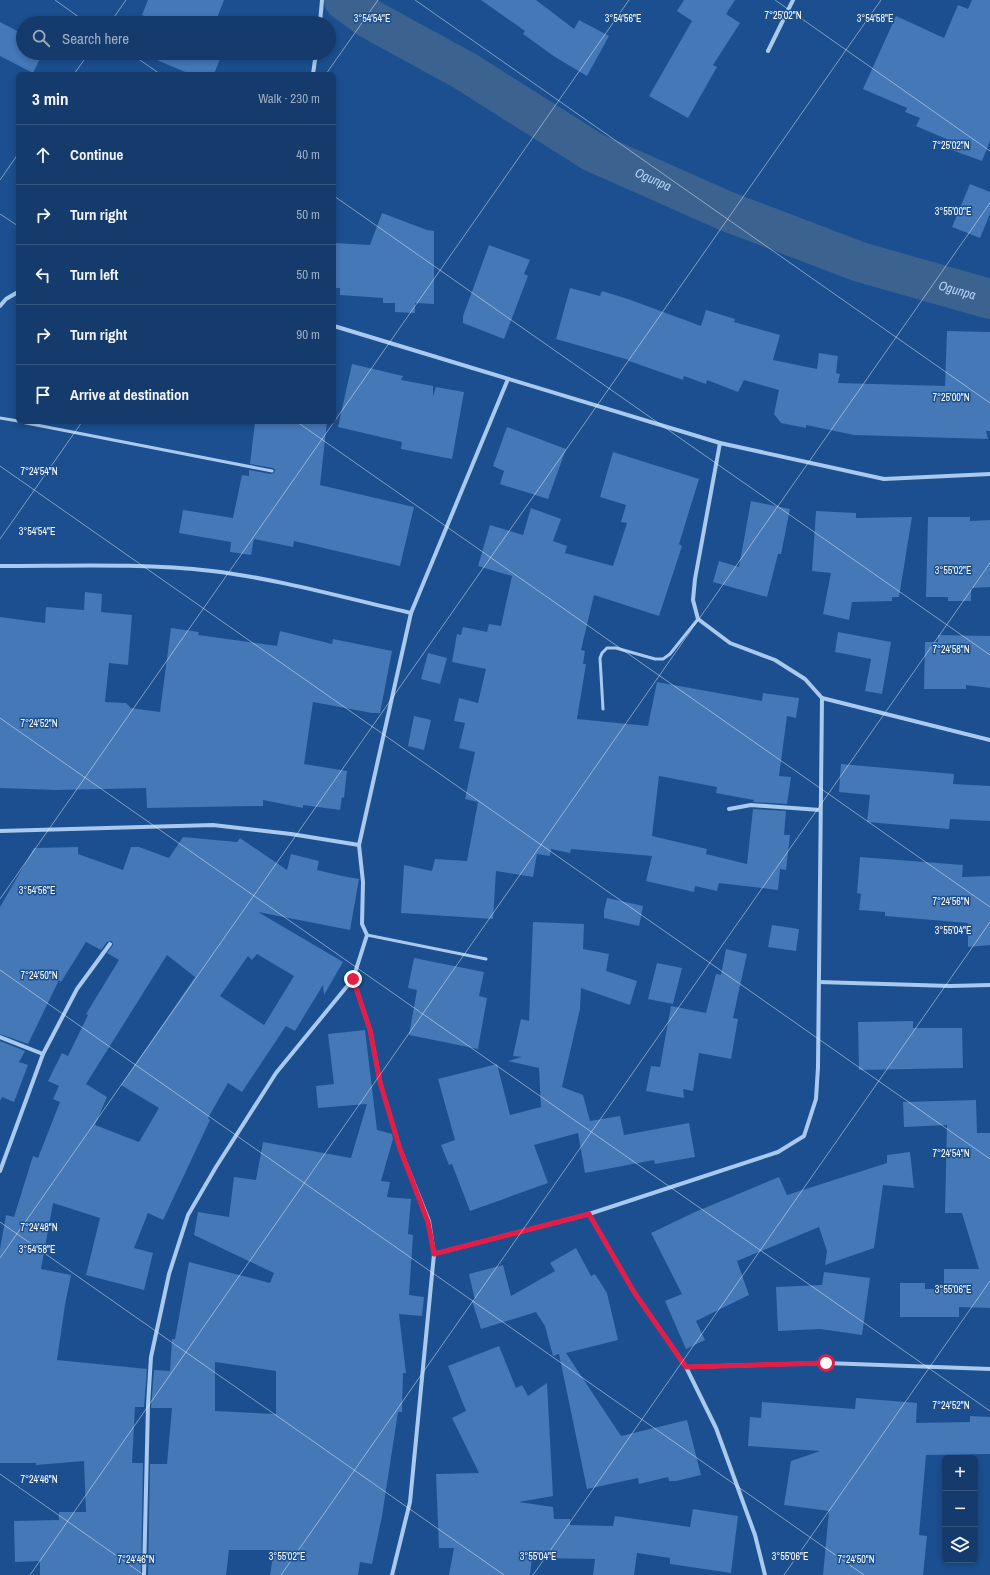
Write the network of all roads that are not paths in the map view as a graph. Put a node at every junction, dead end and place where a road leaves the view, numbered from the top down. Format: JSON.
{"nodes":[{"id":1,"x":322,"y":0,"type":"edge"},
{"id":2,"x":793,"y":0,"type":"edge"},
{"id":3,"x":321,"y":16,"type":"edge"},
{"id":4,"x":768,"y":51,"type":"dead end"},
{"id":5,"x":315,"y":60,"type":"edge"},
{"id":6,"x":313,"y":72,"type":"edge"},
{"id":7,"x":16,"y":293,"type":"edge"},
{"id":8,"x":0,"y":306,"type":"edge"},
{"id":9,"x":336,"y":327,"type":"edge"},
{"id":10,"x":508,"y":380,"type":"junction"},
{"id":11,"x":0,"y":418,"type":"edge"},
{"id":12,"x":16,"y":421,"type":"edge"},
{"id":13,"x":31,"y":424,"type":"edge"},
{"id":14,"x":720,"y":443,"type":"junction"},
{"id":15,"x":272,"y":471,"type":"dead end"},
{"id":16,"x":990,"y":474,"type":"edge"},
{"id":17,"x":0,"y":566,"type":"edge"},
{"id":18,"x":411,"y":613,"type":"junction"},
{"id":19,"x":698,"y":619,"type":"junction"},
{"id":20,"x":822,"y":698,"type":"junction"},
{"id":21,"x":603,"y":709,"type":"dead end"},
{"id":22,"x":990,"y":740,"type":"edge"},
{"id":23,"x":729,"y":809,"type":"dead end"},
{"id":24,"x":820,"y":810,"type":"junction"},
{"id":25,"x":0,"y":831,"type":"edge"},
{"id":26,"x":359,"y":845,"type":"junction"},
{"id":27,"x":367,"y":935,"type":"junction"},
{"id":28,"x":110,"y":944,"type":"dead end"},
{"id":29,"x":486,"y":959,"type":"dead end"},
{"id":30,"x":353,"y":979,"type":"junction"},
{"id":31,"x":819,"y":982,"type":"junction"},
{"id":32,"x":990,"y":985,"type":"edge"},
{"id":33,"x":0,"y":1037,"type":"edge"},
{"id":34,"x":43,"y":1054,"type":"junction"},
{"id":35,"x":0,"y":1171,"type":"edge"},
{"id":36,"x":589,"y":1214,"type":"junction"},
{"id":37,"x":434,"y":1254,"type":"junction"},
{"id":38,"x":686,"y":1367,"type":"junction"},
{"id":39,"x":990,"y":1369,"type":"edge"},
{"id":40,"x":144,"y":1575,"type":"edge"},
{"id":41,"x":392,"y":1575,"type":"edge"},
{"id":42,"x":765,"y":1575,"type":"edge"}],
"edges":[{"from":1,"to":3,"type":"street"},
{"from":2,"to":4,"type":"street"},
{"from":5,"to":6,"type":"street"},
{"from":7,"to":8,"type":"street"},
{"from":9,"to":10,"type":"street"},
{"from":10,"to":14,"type":"street"},
{"from":10,"to":18,"type":"street"},
{"from":11,"to":12,"type":"lane"},
{"from":13,"to":15,"type":"lane"},
{"from":14,"to":16,"type":"street"},
{"from":14,"to":19,"type":"street"},
{"from":17,"to":18,"type":"street"},
{"from":18,"to":26,"type":"street"},
{"from":19,"to":20,"type":"street"},
{"from":19,"to":21,"type":"lane"},
{"from":20,"to":22,"type":"street"},
{"from":20,"to":24,"type":"street"},
{"from":23,"to":24,"type":"street"},
{"from":24,"to":31,"type":"street"},
{"from":25,"to":26,"type":"street"},
{"from":26,"to":27,"type":"street"},
{"from":27,"to":29,"type":"lane"},
{"from":27,"to":30,"type":"street"},
{"from":28,"to":34,"type":"street"},
{"from":30,"to":37,"type":"street"},
{"from":30,"to":40,"type":"street"},
{"from":31,"to":32,"type":"street"},
{"from":31,"to":36,"type":"street"},
{"from":33,"to":34,"type":"street"},
{"from":34,"to":35,"type":"street"},
{"from":36,"to":37,"type":"street"},
{"from":36,"to":38,"type":"street"},
{"from":37,"to":41,"type":"street"},
{"from":38,"to":39,"type":"street"},
{"from":38,"to":42,"type":"street"}]}
